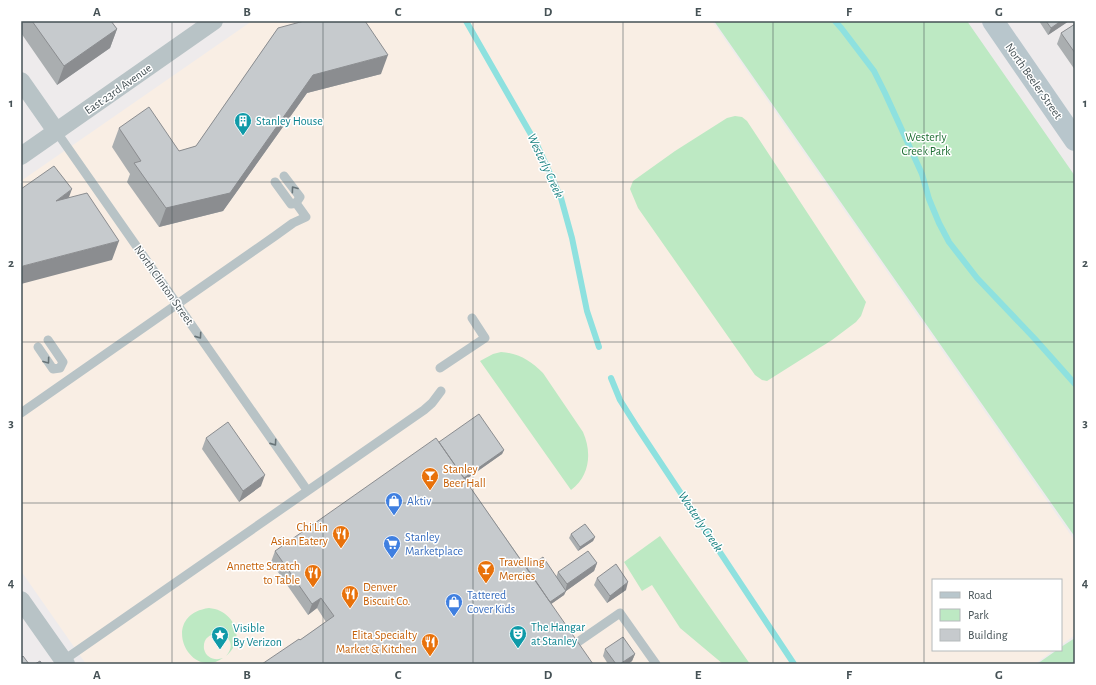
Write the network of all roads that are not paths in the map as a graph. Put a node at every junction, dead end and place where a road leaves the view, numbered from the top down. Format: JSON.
{"nodes":[{"id":1,"x":214,"y":21,"type":"edge"},
{"id":2,"x":993,"y":21,"type":"edge"},
{"id":3,"x":21,"y":82,"type":"edge"},
{"id":4,"x":56,"y":131,"type":"junction"},
{"id":5,"x":1075,"y":140,"type":"edge"},
{"id":6,"x":21,"y":156,"type":"edge"},
{"id":7,"x":284,"y":176,"type":"dead end"},
{"id":8,"x":275,"y":182,"type":"dead end"},
{"id":9,"x":296,"y":203,"type":"junction"},
{"id":10,"x":177,"y":304,"type":"junction"},
{"id":11,"x":472,"y":318,"type":"dead end"},
{"id":12,"x":48,"y":340,"type":"dead end"},
{"id":13,"x":38,"y":347,"type":"dead end"},
{"id":14,"x":60,"y":368,"type":"junction"},
{"id":15,"x":440,"y":368,"type":"dead end"},
{"id":16,"x":68,"y":380,"type":"junction"},
{"id":17,"x":441,"y":391,"type":"dead end"},
{"id":18,"x":21,"y":413,"type":"edge"},
{"id":19,"x":307,"y":490,"type":"junction"},
{"id":20,"x":21,"y":600,"type":"edge"},
{"id":21,"x":575,"y":644,"type":"edge"},
{"id":22,"x":65,"y":662,"type":"edge"},
{"id":23,"x":656,"y":664,"type":"edge"}],
"edges":[{"from":1,"to":4,"type":"street","name":"East 23rd Avenue"},
{"from":2,"to":5,"type":"street","name":"North Beeler Street"},
{"from":3,"to":4,"type":"street","name":"North Clinton Street"},
{"from":4,"to":6,"type":"street","name":"East 23rd Avenue"},
{"from":4,"to":10,"type":"lane","name":"North Clinton Street"},
{"from":9,"to":7,"type":"lane","one_way":true},
{"from":8,"to":9,"type":"lane"},
{"from":9,"to":10,"type":"lane"},
{"from":10,"to":16,"type":"lane"},
{"from":10,"to":19,"type":"lane","name":"North Clinton Street","one_way":true},
{"from":11,"to":15,"type":"lane"},
{"from":12,"to":14,"type":"lane"},
{"from":13,"to":14,"type":"lane","one_way":true},
{"from":14,"to":16,"type":"lane"},
{"from":16,"to":18,"type":"lane"},
{"from":17,"to":19,"type":"lane"},
{"from":19,"to":22,"type":"lane"},
{"from":20,"to":22,"type":"street"},
{"from":21,"to":23,"type":"lane"}]}
